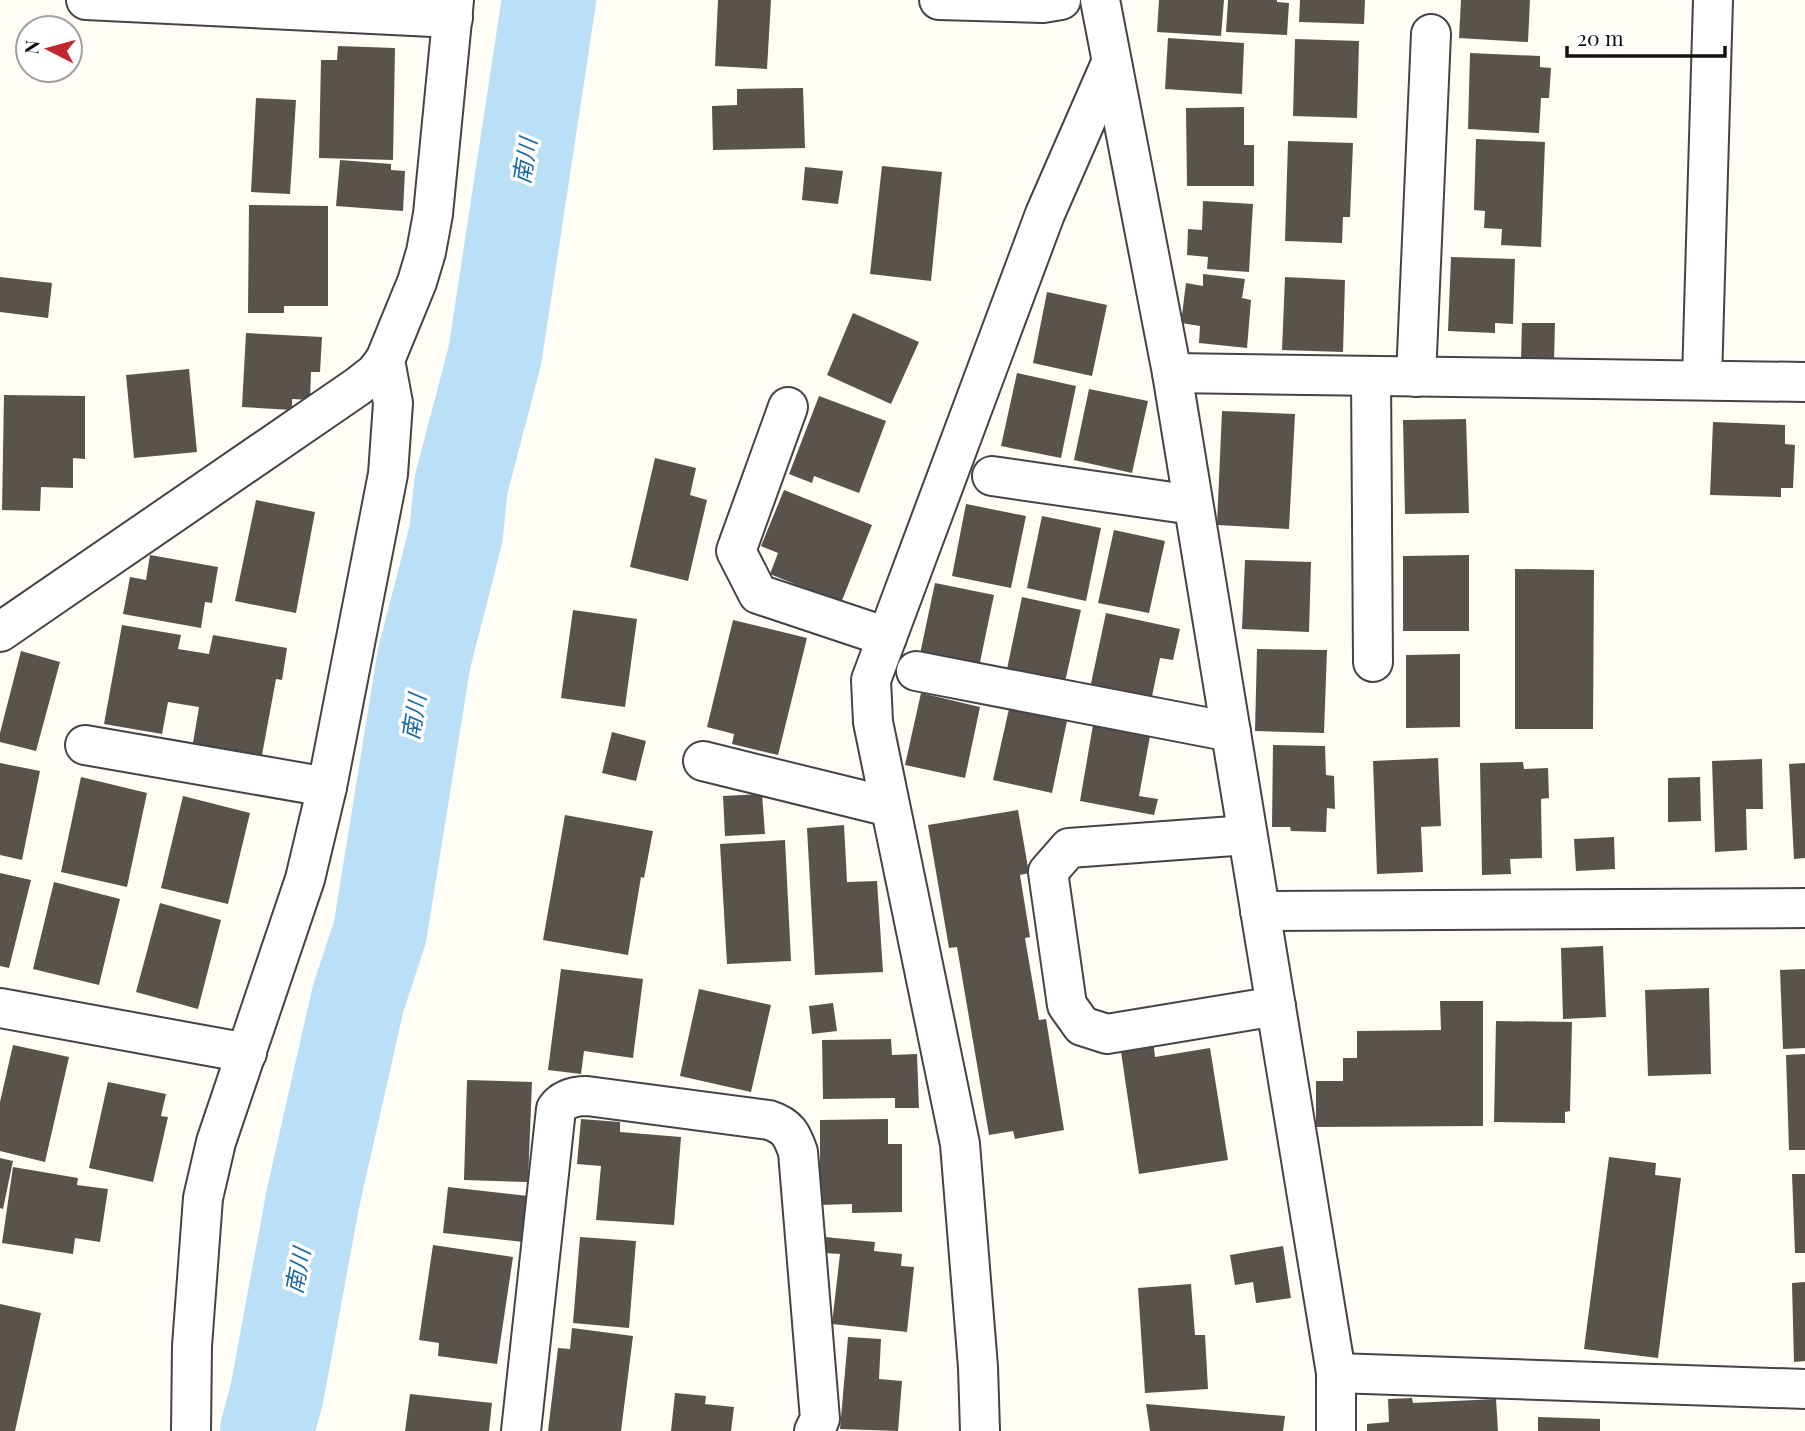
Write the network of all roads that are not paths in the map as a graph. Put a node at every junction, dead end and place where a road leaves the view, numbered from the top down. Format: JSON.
{"nodes":[{"id":1,"x":86,"y":0,"type":"edge"},
{"id":2,"x":939,"y":0,"type":"edge"},
{"id":3,"x":1061,"y":0,"type":"edge"},
{"id":4,"x":1100,"y":0,"type":"edge"},
{"id":5,"x":1713,"y":0,"type":"edge"},
{"id":6,"x":454,"y":9,"type":"edge"},
{"id":7,"x":1431,"y":34,"type":"dead end"},
{"id":8,"x":1111,"y":63,"type":"junction"},
{"id":9,"x":385,"y":360,"type":"junction"},
{"id":10,"x":1172,"y":373,"type":"junction"},
{"id":11,"x":1371,"y":376,"type":"junction"},
{"id":12,"x":1416,"y":377,"type":"junction"},
{"id":13,"x":1703,"y":380,"type":"junction"},
{"id":14,"x":1805,"y":382,"type":"edge"},
{"id":15,"x":788,"y":407,"type":"dead end"},
{"id":16,"x":992,"y":476,"type":"dead end"},
{"id":17,"x":1193,"y":505,"type":"junction"},
{"id":18,"x":0,"y":632,"type":"edge"},
{"id":19,"x":887,"y":637,"type":"junction"},
{"id":20,"x":1373,"y":662,"type":"dead end"},
{"id":21,"x":916,"y":671,"type":"dead end"},
{"id":22,"x":1231,"y":732,"type":"junction"},
{"id":23,"x":85,"y":745,"type":"dead end"},
{"id":24,"x":703,"y":761,"type":"dead end"},
{"id":25,"x":327,"y":787,"type":"junction"},
{"id":26,"x":890,"y":807,"type":"junction"},
{"id":27,"x":1247,"y":835,"type":"junction"},
{"id":28,"x":1805,"y":908,"type":"edge"},
{"id":29,"x":1260,"y":911,"type":"junction"},
{"id":30,"x":1276,"y":1006,"type":"junction"},
{"id":31,"x":0,"y":1008,"type":"edge"},
{"id":32,"x":247,"y":1053,"type":"junction"},
{"id":33,"x":1336,"y":1373,"type":"junction"},
{"id":34,"x":1805,"y":1389,"type":"edge"},
{"id":35,"x":191,"y":1431,"type":"edge"},
{"id":36,"x":521,"y":1431,"type":"edge"},
{"id":37,"x":814,"y":1431,"type":"edge"},
{"id":38,"x":980,"y":1431,"type":"edge"},
{"id":39,"x":1336,"y":1431,"type":"edge"}],
"edges":[{"from":1,"to":6,"type":"street"},
{"from":2,"to":3,"type":"street"},
{"from":4,"to":8,"type":"street"},
{"from":5,"to":13,"type":"street"},
{"from":6,"to":9,"type":"street"},
{"from":7,"to":12,"type":"street"},
{"from":8,"to":10,"type":"street"},
{"from":8,"to":19,"type":"street"},
{"from":9,"to":18,"type":"street"},
{"from":9,"to":25,"type":"street"},
{"from":10,"to":11,"type":"street"},
{"from":10,"to":17,"type":"street"},
{"from":11,"to":12,"type":"street"},
{"from":11,"to":20,"type":"street"},
{"from":12,"to":13,"type":"street"},
{"from":13,"to":14,"type":"street"},
{"from":15,"to":19,"type":"street"},
{"from":16,"to":17,"type":"street"},
{"from":17,"to":22,"type":"street"},
{"from":19,"to":26,"type":"street"},
{"from":21,"to":22,"type":"street"},
{"from":22,"to":27,"type":"street"},
{"from":23,"to":25,"type":"street"},
{"from":24,"to":26,"type":"street"},
{"from":25,"to":32,"type":"street"},
{"from":26,"to":38,"type":"street"},
{"from":27,"to":29,"type":"street"},
{"from":27,"to":30,"type":"street"},
{"from":28,"to":29,"type":"street"},
{"from":29,"to":30,"type":"street"},
{"from":30,"to":33,"type":"street"},
{"from":31,"to":32,"type":"street"},
{"from":32,"to":35,"type":"street"},
{"from":33,"to":34,"type":"street"},
{"from":33,"to":39,"type":"street"},
{"from":36,"to":37,"type":"street"}]}
